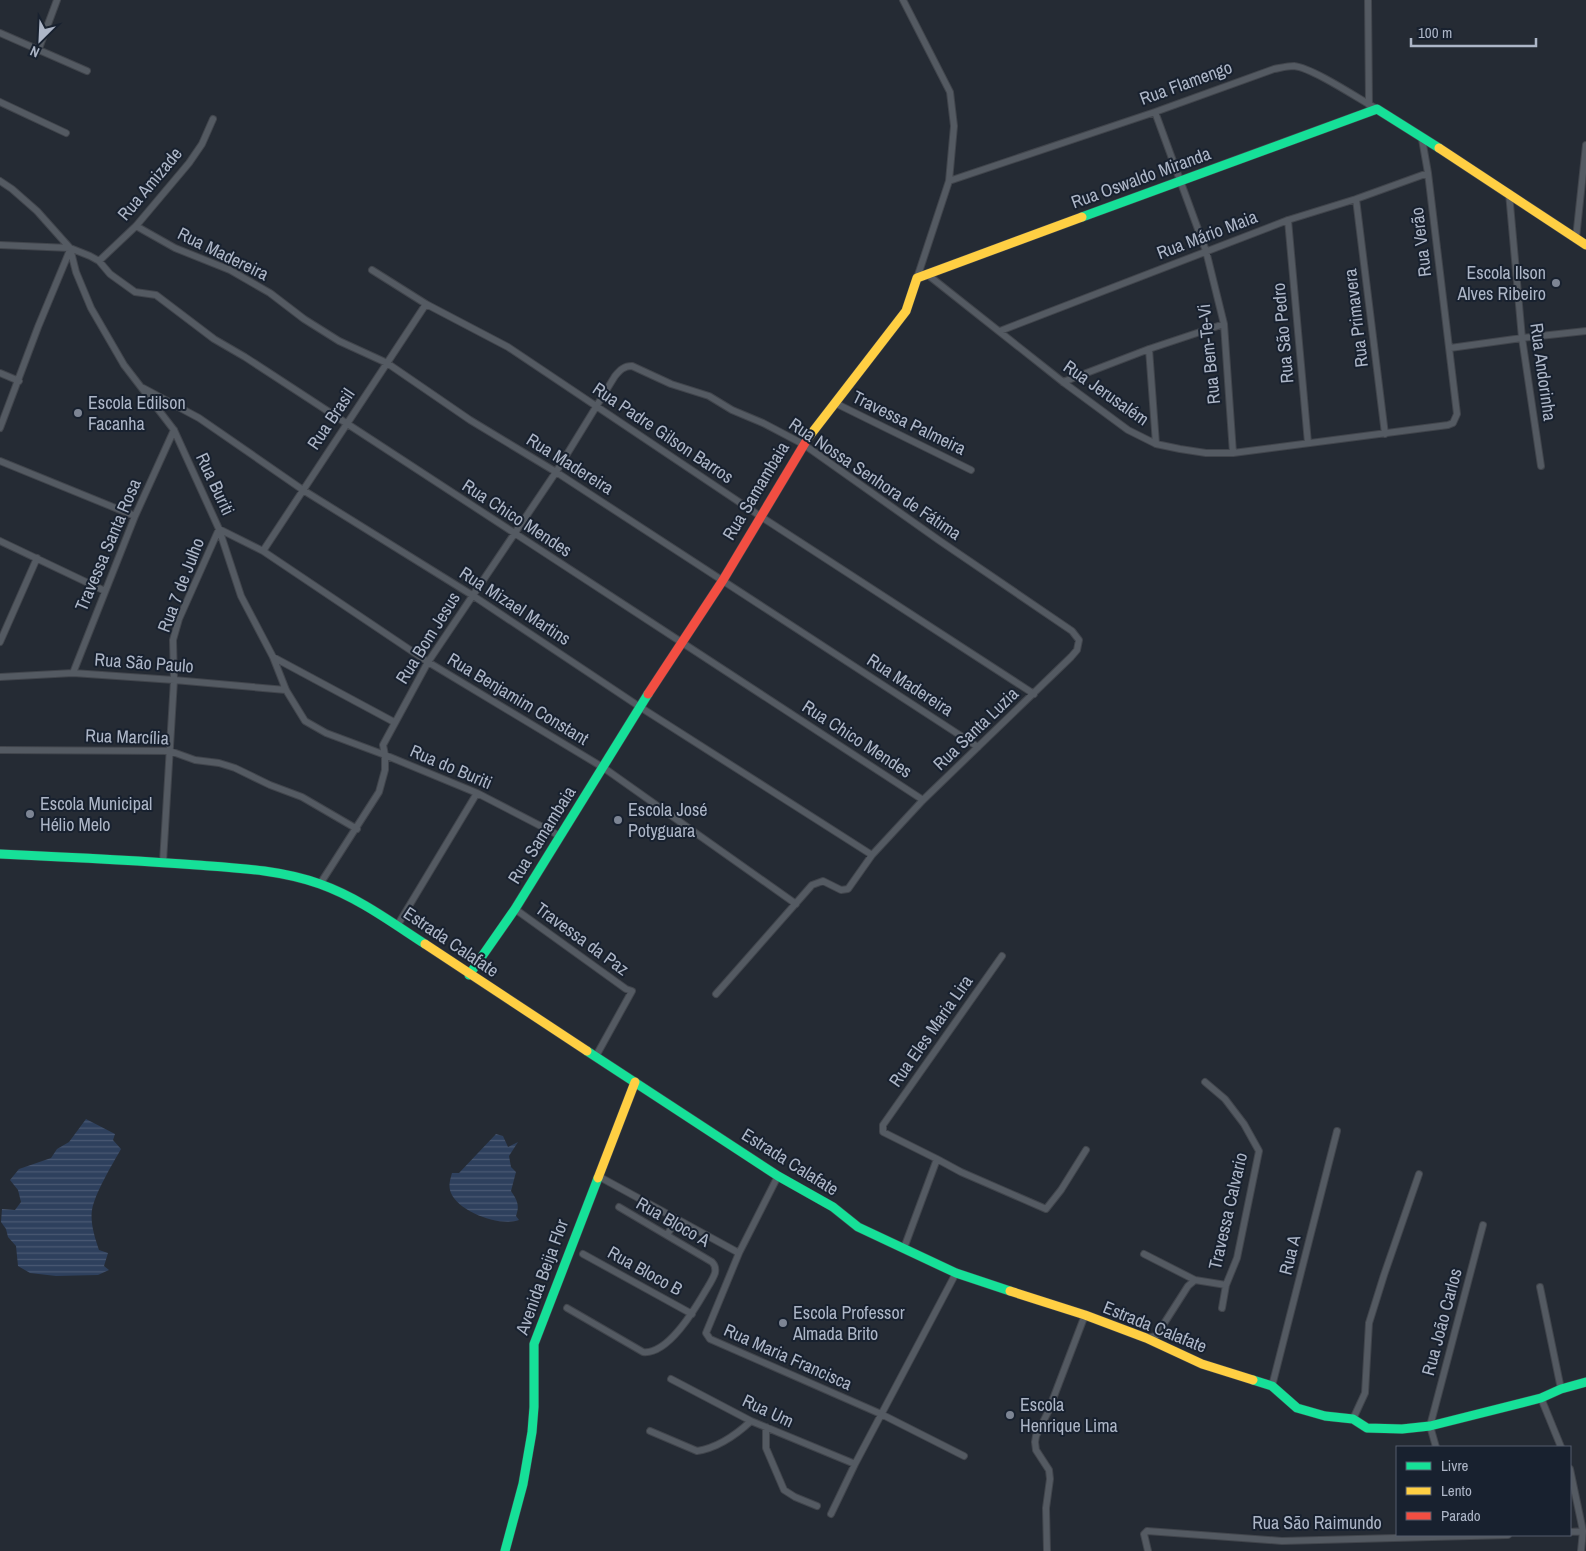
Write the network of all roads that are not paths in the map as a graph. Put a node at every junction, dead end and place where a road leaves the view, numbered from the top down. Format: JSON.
{"nodes":[{"id":1,"x":57,"y":0,"type":"edge"},
{"id":2,"x":903,"y":0,"type":"edge"},
{"id":3,"x":1368,"y":0,"type":"edge"},
{"id":4,"x":0,"y":33,"type":"edge"},
{"id":5,"x":38,"y":51,"type":"junction"},
{"id":6,"x":87,"y":71,"type":"dead end"},
{"id":7,"x":0,"y":102,"type":"edge"},
{"id":8,"x":1373,"y":107,"type":"junction"},
{"id":9,"x":1155,"y":112,"type":"junction"},
{"id":10,"x":213,"y":119,"type":"dead end"},
{"id":11,"x":66,"y":133,"type":"dead end"},
{"id":12,"x":1422,"y":139,"type":"junction"},
{"id":13,"x":1586,"y":145,"type":"edge"},
{"id":14,"x":1428,"y":173,"type":"junction"},
{"id":15,"x":1180,"y":180,"type":"junction"},
{"id":16,"x":0,"y":181,"type":"edge"},
{"id":17,"x":949,"y":181,"type":"junction"},
{"id":18,"x":1509,"y":193,"type":"junction"},
{"id":19,"x":1356,"y":199,"type":"junction"},
{"id":20,"x":1288,"y":220,"type":"junction"},
{"id":21,"x":136,"y":226,"type":"junction"},
{"id":22,"x":1576,"y":238,"type":"junction"},
{"id":23,"x":0,"y":245,"type":"edge"},
{"id":24,"x":1586,"y":245,"type":"edge"},
{"id":25,"x":70,"y":248,"type":"junction"},
{"id":26,"x":1206,"y":251,"type":"junction"},
{"id":27,"x":99,"y":261,"type":"junction"},
{"id":28,"x":372,"y":270,"type":"dead end"},
{"id":29,"x":928,"y":275,"type":"junction"},
{"id":30,"x":917,"y":278,"type":"junction"},
{"id":31,"x":426,"y":304,"type":"junction"},
{"id":32,"x":1224,"y":324,"type":"junction"},
{"id":33,"x":1000,"y":331,"type":"junction"},
{"id":34,"x":1586,"y":331,"type":"edge"},
{"id":35,"x":1522,"y":338,"type":"junction"},
{"id":36,"x":1450,"y":348,"type":"junction"},
{"id":37,"x":1148,"y":349,"type":"junction"},
{"id":38,"x":387,"y":364,"type":"junction"},
{"id":39,"x":622,"y":368,"type":"joint"},
{"id":40,"x":0,"y":373,"type":"edge"},
{"id":41,"x":19,"y":381,"type":"junction"},
{"id":42,"x":1063,"y":382,"type":"junction"},
{"id":43,"x":140,"y":386,"type":"junction"},
{"id":44,"x":835,"y":403,"type":"junction"},
{"id":45,"x":596,"y":407,"type":"junction"},
{"id":46,"x":346,"y":424,"type":"junction"},
{"id":47,"x":1448,"y":425,"type":"joint"},
{"id":48,"x":0,"y":428,"type":"edge"},
{"id":49,"x":174,"y":430,"type":"junction"},
{"id":50,"x":1384,"y":434,"type":"junction"},
{"id":51,"x":1308,"y":443,"type":"junction"},
{"id":52,"x":803,"y":444,"type":"junction"},
{"id":53,"x":1156,"y":444,"type":"junction"},
{"id":54,"x":1233,"y":453,"type":"junction"},
{"id":55,"x":0,"y":461,"type":"edge"},
{"id":56,"x":1541,"y":466,"type":"dead end"},
{"id":57,"x":971,"y":470,"type":"dead end"},
{"id":58,"x":556,"y":472,"type":"junction"},
{"id":59,"x":302,"y":490,"type":"junction"},
{"id":60,"x":135,"y":516,"type":"junction"},
{"id":61,"x":760,"y":516,"type":"junction"},
{"id":62,"x":219,"y":529,"type":"junction"},
{"id":63,"x":514,"y":533,"type":"junction"},
{"id":64,"x":0,"y":541,"type":"edge"},
{"id":65,"x":263,"y":551,"type":"junction"},
{"id":66,"x":37,"y":558,"type":"junction"},
{"id":67,"x":723,"y":580,"type":"junction"},
{"id":68,"x":105,"y":591,"type":"junction"},
{"id":69,"x":472,"y":595,"type":"junction"},
{"id":70,"x":0,"y":642,"type":"edge"},
{"id":71,"x":682,"y":643,"type":"junction"},
{"id":72,"x":273,"y":657,"type":"junction"},
{"id":73,"x":1072,"y":657,"type":"joint"},
{"id":74,"x":428,"y":662,"type":"junction"},
{"id":75,"x":72,"y":673,"type":"junction"},
{"id":76,"x":0,"y":677,"type":"edge"},
{"id":77,"x":174,"y":680,"type":"junction"},
{"id":78,"x":286,"y":690,"type":"junction"},
{"id":79,"x":1034,"y":694,"type":"junction"},
{"id":80,"x":640,"y":707,"type":"junction"},
{"id":81,"x":394,"y":722,"type":"junction"},
{"id":82,"x":326,"y":733,"type":"joint"},
{"id":83,"x":978,"y":747,"type":"junction"},
{"id":84,"x":0,"y":750,"type":"edge"},
{"id":85,"x":170,"y":751,"type":"junction"},
{"id":86,"x":385,"y":755,"type":"junction"},
{"id":87,"x":604,"y":768,"type":"junction"},
{"id":88,"x":477,"y":793,"type":"junction"},
{"id":89,"x":923,"y":800,"type":"junction"},
{"id":90,"x":357,"y":829,"type":"junction"},
{"id":91,"x":560,"y":836,"type":"junction"},
{"id":92,"x":0,"y":854,"type":"edge"},
{"id":93,"x":872,"y":855,"type":"junction"},
{"id":94,"x":163,"y":862,"type":"junction"},
{"id":95,"x":320,"y":884,"type":"junction"},
{"id":96,"x":796,"y":904,"type":"junction"},
{"id":97,"x":515,"y":909,"type":"junction"},
{"id":98,"x":397,"y":926,"type":"junction"},
{"id":99,"x":1002,"y":956,"type":"dead end"},
{"id":100,"x":469,"y":975,"type":"junction"},
{"id":101,"x":716,"y":994,"type":"dead end"},
{"id":102,"x":596,"y":1056,"type":"junction"},
{"id":103,"x":635,"y":1082,"type":"junction"},
{"id":104,"x":1205,"y":1082,"type":"dead end"},
{"id":105,"x":1337,"y":1131,"type":"dead end"},
{"id":106,"x":1086,"y":1150,"type":"dead end"},
{"id":107,"x":937,"y":1159,"type":"junction"},
{"id":108,"x":1420,"y":1174,"type":"dead end"},
{"id":109,"x":598,"y":1176,"type":"junction"},
{"id":110,"x":778,"y":1176,"type":"junction"},
{"id":111,"x":619,"y":1207,"type":"dead end"},
{"id":112,"x":677,"y":1219,"type":"junction"},
{"id":113,"x":1483,"y":1225,"type":"dead end"},
{"id":114,"x":667,"y":1235,"type":"junction"},
{"id":115,"x":904,"y":1248,"type":"junction"},
{"id":116,"x":739,"y":1253,"type":"junction"},
{"id":117,"x":583,"y":1254,"type":"dead end"},
{"id":118,"x":1144,"y":1254,"type":"dead end"},
{"id":119,"x":956,"y":1273,"type":"junction"},
{"id":120,"x":1195,"y":1280,"type":"junction"},
{"id":121,"x":1226,"y":1285,"type":"junction"},
{"id":122,"x":1540,"y":1287,"type":"dead end"},
{"id":123,"x":568,"y":1308,"type":"dead end"},
{"id":124,"x":1222,"y":1308,"type":"dead end"},
{"id":125,"x":692,"y":1314,"type":"junction"},
{"id":126,"x":1085,"y":1316,"type":"junction"},
{"id":127,"x":1146,"y":1338,"type":"junction"},
{"id":128,"x":671,"y":1380,"type":"dead end"},
{"id":129,"x":1586,"y":1382,"type":"edge"},
{"id":130,"x":1272,"y":1386,"type":"junction"},
{"id":131,"x":1561,"y":1389,"type":"junction"},
{"id":132,"x":1541,"y":1398,"type":"junction"},
{"id":133,"x":881,"y":1414,"type":"junction"},
{"id":134,"x":1353,"y":1419,"type":"junction"},
{"id":135,"x":751,"y":1421,"type":"junction"},
{"id":136,"x":1430,"y":1426,"type":"junction"},
{"id":137,"x":766,"y":1427,"type":"junction"},
{"id":138,"x":650,"y":1431,"type":"dead end"},
{"id":139,"x":1436,"y":1446,"type":"edge"},
{"id":140,"x":1561,"y":1446,"type":"edge"},
{"id":141,"x":964,"y":1456,"type":"dead end"},
{"id":142,"x":855,"y":1464,"type":"junction"},
{"id":143,"x":1571,"y":1474,"type":"edge"},
{"id":144,"x":817,"y":1506,"type":"dead end"},
{"id":145,"x":831,"y":1514,"type":"dead end"},
{"id":146,"x":1583,"y":1531,"type":"junction"},
{"id":147,"x":1571,"y":1532,"type":"edge"},
{"id":148,"x":1459,"y":1536,"type":"edge"},
{"id":149,"x":506,"y":1551,"type":"edge"},
{"id":150,"x":1046,"y":1551,"type":"edge"},
{"id":151,"x":1148,"y":1551,"type":"edge"},
{"id":152,"x":1581,"y":1551,"type":"edge"}],
"edges":[{"from":1,"to":5,"type":"street"},
{"from":2,"to":17,"type":"street","name":"Rua Samambaia"},
{"from":3,"to":8,"type":"street"},
{"from":4,"to":5,"type":"street"},
{"from":5,"to":6,"type":"street"},
{"from":7,"to":11,"type":"street"},
{"from":8,"to":9,"type":"street","name":"Rua Flamengo"},
{"from":8,"to":12,"type":"street","name":"Rua Flamengo"},
{"from":8,"to":15,"type":"street","name":"Rua Oswaldo Miranda"},
{"from":9,"to":15,"type":"street","name":"Rua Bem-Te-Vi"},
{"from":9,"to":17,"type":"street","name":"Rua Flamengo"},
{"from":10,"to":21,"type":"street","name":"Rua Amizade"},
{"from":12,"to":14,"type":"street","name":"Rua Verão"},
{"from":12,"to":18,"type":"street","name":"Rua Flamengo"},
{"from":13,"to":22,"type":"street"},
{"from":14,"to":19,"type":"street","name":"Rua Mário Maia"},
{"from":14,"to":36,"type":"street","name":"Rua Verão"},
{"from":15,"to":26,"type":"street","name":"Rua Bem-Te-Vi"},
{"from":15,"to":29,"type":"street","name":"Rua Oswaldo Miranda"},
{"from":16,"to":25,"type":"street"},
{"from":17,"to":30,"type":"street","name":"Rua Samambaia"},
{"from":18,"to":22,"type":"street","name":"Rua Flamengo"},
{"from":18,"to":35,"type":"street","name":"Rua Andorinha"},
{"from":19,"to":20,"type":"street","name":"Rua Mário Maia"},
{"from":19,"to":50,"type":"street","name":"Rua Primavera"},
{"from":20,"to":26,"type":"street","name":"Rua Mário Maia"},
{"from":20,"to":51,"type":"street","name":"Rua São Pedro"},
{"from":21,"to":27,"type":"street","name":"Rua Amizade"},
{"from":21,"to":38,"type":"street","name":"Rua Madereira"},
{"from":22,"to":24,"type":"street","name":"Rua Flamengo"},
{"from":23,"to":25,"type":"street"},
{"from":25,"to":27,"type":"street"},
{"from":25,"to":41,"type":"street"},
{"from":25,"to":43,"type":"street","name":"Rua Buriti"},
{"from":26,"to":32,"type":"street","name":"Rua Bem-Te-Vi"},
{"from":26,"to":33,"type":"street","name":"Rua Mário Maia"},
{"from":27,"to":46,"type":"street","name":"Rua Chico Mendes"},
{"from":28,"to":31,"type":"street","name":"Rua Padre Gilson Barros"},
{"from":29,"to":30,"type":"street","name":"Rua Oswaldo Miranda"},
{"from":29,"to":33,"type":"street","name":"Rua Jerusalém"},
{"from":30,"to":44,"type":"street","name":"Rua Samambaia"},
{"from":31,"to":38,"type":"street","name":"Rua Brasil"},
{"from":31,"to":45,"type":"street","name":"Rua Padre Gilson Barros"},
{"from":32,"to":37,"type":"street"},
{"from":32,"to":54,"type":"street","name":"Rua Bem-Te-Vi"},
{"from":33,"to":42,"type":"street","name":"Rua Jerusalém"},
{"from":34,"to":35,"type":"street"},
{"from":35,"to":36,"type":"street"},
{"from":35,"to":56,"type":"street","name":"Rua Andorinha"},
{"from":36,"to":47,"type":"street","name":"Rua Verão"},
{"from":37,"to":42,"type":"street"},
{"from":37,"to":53,"type":"street"},
{"from":38,"to":46,"type":"street","name":"Rua Brasil"},
{"from":38,"to":58,"type":"street","name":"Rua Madereira"},
{"from":39,"to":45,"type":"street","name":"Rua Bom Jesus"},
{"from":39,"to":52,"type":"street","name":"Rua Nossa Senhora de Fátima"},
{"from":40,"to":41,"type":"street"},
{"from":41,"to":48,"type":"street"},
{"from":42,"to":53,"type":"street","name":"Rua Jerusalém"},
{"from":43,"to":49,"type":"street","name":"Rua Buriti"},
{"from":43,"to":59,"type":"street","name":"Rua Mizael Martins"},
{"from":44,"to":52,"type":"street","name":"Rua Samambaia"},
{"from":44,"to":57,"type":"street","name":"Travessa Palmeira"},
{"from":45,"to":58,"type":"street","name":"Rua Bom Jesus"},
{"from":45,"to":61,"type":"street","name":"Rua Padre Gilson Barros"},
{"from":46,"to":59,"type":"street","name":"Rua Brasil"},
{"from":46,"to":63,"type":"street","name":"Rua Chico Mendes"},
{"from":47,"to":50,"type":"street","name":"Rua Jerusalém"},
{"from":49,"to":60,"type":"street","name":"Travessa Santa Rosa"},
{"from":49,"to":62,"type":"street","name":"Rua Buriti"},
{"from":50,"to":51,"type":"street","name":"Rua Jerusalém"},
{"from":51,"to":54,"type":"street","name":"Rua Jerusalém"},
{"from":52,"to":61,"type":"street","name":"Rua Samambaia"},
{"from":52,"to":73,"type":"street","name":"Rua Nossa Senhora de Fátima"},
{"from":53,"to":54,"type":"street","name":"Rua Jerusalém"},
{"from":55,"to":60,"type":"street"},
{"from":58,"to":63,"type":"street","name":"Rua Bom Jesus"},
{"from":58,"to":67,"type":"street","name":"Rua Madereira"},
{"from":59,"to":65,"type":"street","name":"Rua Brasil"},
{"from":59,"to":69,"type":"street","name":"Rua Mizael Martins"},
{"from":60,"to":68,"type":"street","name":"Travessa Santa Rosa"},
{"from":61,"to":67,"type":"street","name":"Rua Samambaia"},
{"from":61,"to":79,"type":"street","name":"Rua Padre Gilson Barros"},
{"from":62,"to":65,"type":"street","name":"Rua Benjamim Constant"},
{"from":62,"to":72,"type":"street","name":"Rua Buriti"},
{"from":62,"to":77,"type":"street","name":"Rua 7 de Julho"},
{"from":63,"to":69,"type":"street","name":"Rua Bom Jesus"},
{"from":63,"to":71,"type":"street","name":"Rua Chico Mendes"},
{"from":64,"to":66,"type":"street"},
{"from":65,"to":74,"type":"street","name":"Rua Benjamim Constant"},
{"from":66,"to":68,"type":"street"},
{"from":66,"to":70,"type":"street"},
{"from":67,"to":71,"type":"street","name":"Rua Samambaia"},
{"from":67,"to":83,"type":"street","name":"Rua Madereira"},
{"from":68,"to":75,"type":"street","name":"Travessa Santa Rosa"},
{"from":69,"to":74,"type":"street","name":"Rua Bom Jesus"},
{"from":69,"to":80,"type":"street","name":"Rua Mizael Martins"},
{"from":71,"to":80,"type":"street","name":"Rua Samambaia"},
{"from":71,"to":89,"type":"street","name":"Rua Chico Mendes"},
{"from":72,"to":78,"type":"street","name":"Rua Buriti"},
{"from":72,"to":81,"type":"street"},
{"from":73,"to":79,"type":"street","name":"Rua Santa Luzia"},
{"from":74,"to":81,"type":"street","name":"Rua Bom Jesus"},
{"from":74,"to":87,"type":"street","name":"Rua Benjamim Constant"},
{"from":75,"to":76,"type":"street","name":"Rua São Paulo"},
{"from":75,"to":77,"type":"street","name":"Rua São Paulo"},
{"from":77,"to":78,"type":"street","name":"Rua São Paulo"},
{"from":77,"to":85,"type":"street","name":"Rua 7 de Julho"},
{"from":78,"to":82,"type":"street","name":"Rua Buriti"},
{"from":79,"to":83,"type":"street","name":"Rua Santa Luzia"},
{"from":80,"to":87,"type":"street","name":"Rua Samambaia"},
{"from":80,"to":93,"type":"street","name":"Rua Mizael Martins"},
{"from":81,"to":86,"type":"street","name":"Rua Bom Jesus"},
{"from":82,"to":86,"type":"street","name":"Rua do Buriti"},
{"from":83,"to":89,"type":"street","name":"Rua Santa Luzia"},
{"from":84,"to":85,"type":"street","name":"Rua Marcília"},
{"from":85,"to":90,"type":"street","name":"Rua Marcília"},
{"from":85,"to":94,"type":"street","name":"Rua 7 de Julho"},
{"from":86,"to":88,"type":"street","name":"Rua do Buriti"},
{"from":86,"to":90,"type":"street","name":"Rua Bom Jesus"},
{"from":87,"to":91,"type":"street","name":"Rua Samambaia"},
{"from":87,"to":96,"type":"street","name":"Rua Benjamim Constant"},
{"from":88,"to":91,"type":"street","name":"Rua do Buriti"},
{"from":88,"to":98,"type":"street"},
{"from":89,"to":93,"type":"street","name":"Rua Santa Luzia"},
{"from":90,"to":95,"type":"street","name":"Rua Bom Jesus"},
{"from":91,"to":97,"type":"street","name":"Rua Samambaia"},
{"from":92,"to":94,"type":"street","name":"Estrada Calafate"},
{"from":93,"to":96,"type":"street","name":"Rua Santa Luzia"},
{"from":94,"to":95,"type":"street","name":"Estrada Calafate"},
{"from":95,"to":98,"type":"street","name":"Estrada Calafate"},
{"from":96,"to":101,"type":"street","name":"Rua Santa Luzia"},
{"from":97,"to":100,"type":"street","name":"Rua Samambaia"},
{"from":97,"to":102,"type":"street","name":"Travessa da Paz"},
{"from":98,"to":100,"type":"street","name":"Estrada Calafate"},
{"from":99,"to":107,"type":"street","name":"Rua Eles Maria Lira"},
{"from":100,"to":102,"type":"street","name":"Estrada Calafate"},
{"from":102,"to":103,"type":"street","name":"Estrada Calafate"},
{"from":103,"to":109,"type":"street","name":"Avenida Beija Flor"},
{"from":103,"to":110,"type":"street","name":"Estrada Calafate"},
{"from":104,"to":121,"type":"street","name":"Travessa Calvario"},
{"from":105,"to":130,"type":"street","name":"Rua A"},
{"from":106,"to":107,"type":"street"},
{"from":107,"to":115,"type":"street"},
{"from":108,"to":134,"type":"street"},
{"from":109,"to":112,"type":"street"},
{"from":109,"to":149,"type":"street","name":"Avenida Beija Flor"},
{"from":110,"to":115,"type":"street","name":"Estrada Calafate"},
{"from":110,"to":116,"type":"street","name":"Rua Maria Francisca"},
{"from":111,"to":114,"type":"street","name":"Rua Bloco A"},
{"from":112,"to":114,"type":"street"},
{"from":112,"to":116,"type":"street"},
{"from":113,"to":136,"type":"street","name":"Rua João Carlos"},
{"from":114,"to":125,"type":"street","name":"Rua Bloco A"},
{"from":115,"to":119,"type":"street","name":"Estrada Calafate"},
{"from":116,"to":133,"type":"street","name":"Rua Maria Francisca"},
{"from":117,"to":125,"type":"street","name":"Rua Bloco B"},
{"from":118,"to":120,"type":"street"},
{"from":119,"to":126,"type":"street","name":"Estrada Calafate"},
{"from":119,"to":133,"type":"street"},
{"from":120,"to":121,"type":"street","name":"Travessa Calvario"},
{"from":120,"to":127,"type":"street","name":"Travessa Calvario"},
{"from":121,"to":124,"type":"street"},
{"from":122,"to":131,"type":"street"},
{"from":123,"to":125,"type":"street"},
{"from":126,"to":127,"type":"street","name":"Estrada Calafate"},
{"from":126,"to":150,"type":"street"},
{"from":127,"to":130,"type":"street","name":"Estrada Calafate"},
{"from":128,"to":135,"type":"street","name":"Rua Um"},
{"from":129,"to":131,"type":"street","name":"Estrada Calafate"},
{"from":130,"to":134,"type":"street","name":"Estrada Calafate"},
{"from":131,"to":132,"type":"street","name":"Estrada Calafate"},
{"from":132,"to":136,"type":"street","name":"Estrada Calafate"},
{"from":132,"to":140,"type":"street"},
{"from":133,"to":141,"type":"street"},
{"from":133,"to":142,"type":"street"},
{"from":134,"to":136,"type":"street","name":"Estrada Calafate"},
{"from":135,"to":137,"type":"street","name":"Rua Um"},
{"from":135,"to":138,"type":"street"},
{"from":136,"to":139,"type":"street"},
{"from":137,"to":142,"type":"street","name":"Rua Um"},
{"from":137,"to":144,"type":"street"},
{"from":142,"to":145,"type":"street"},
{"from":143,"to":146,"type":"street"},
{"from":146,"to":147,"type":"street"},
{"from":146,"to":152,"type":"street"},
{"from":148,"to":151,"type":"street","name":"Rua São Raimundo"}]}
